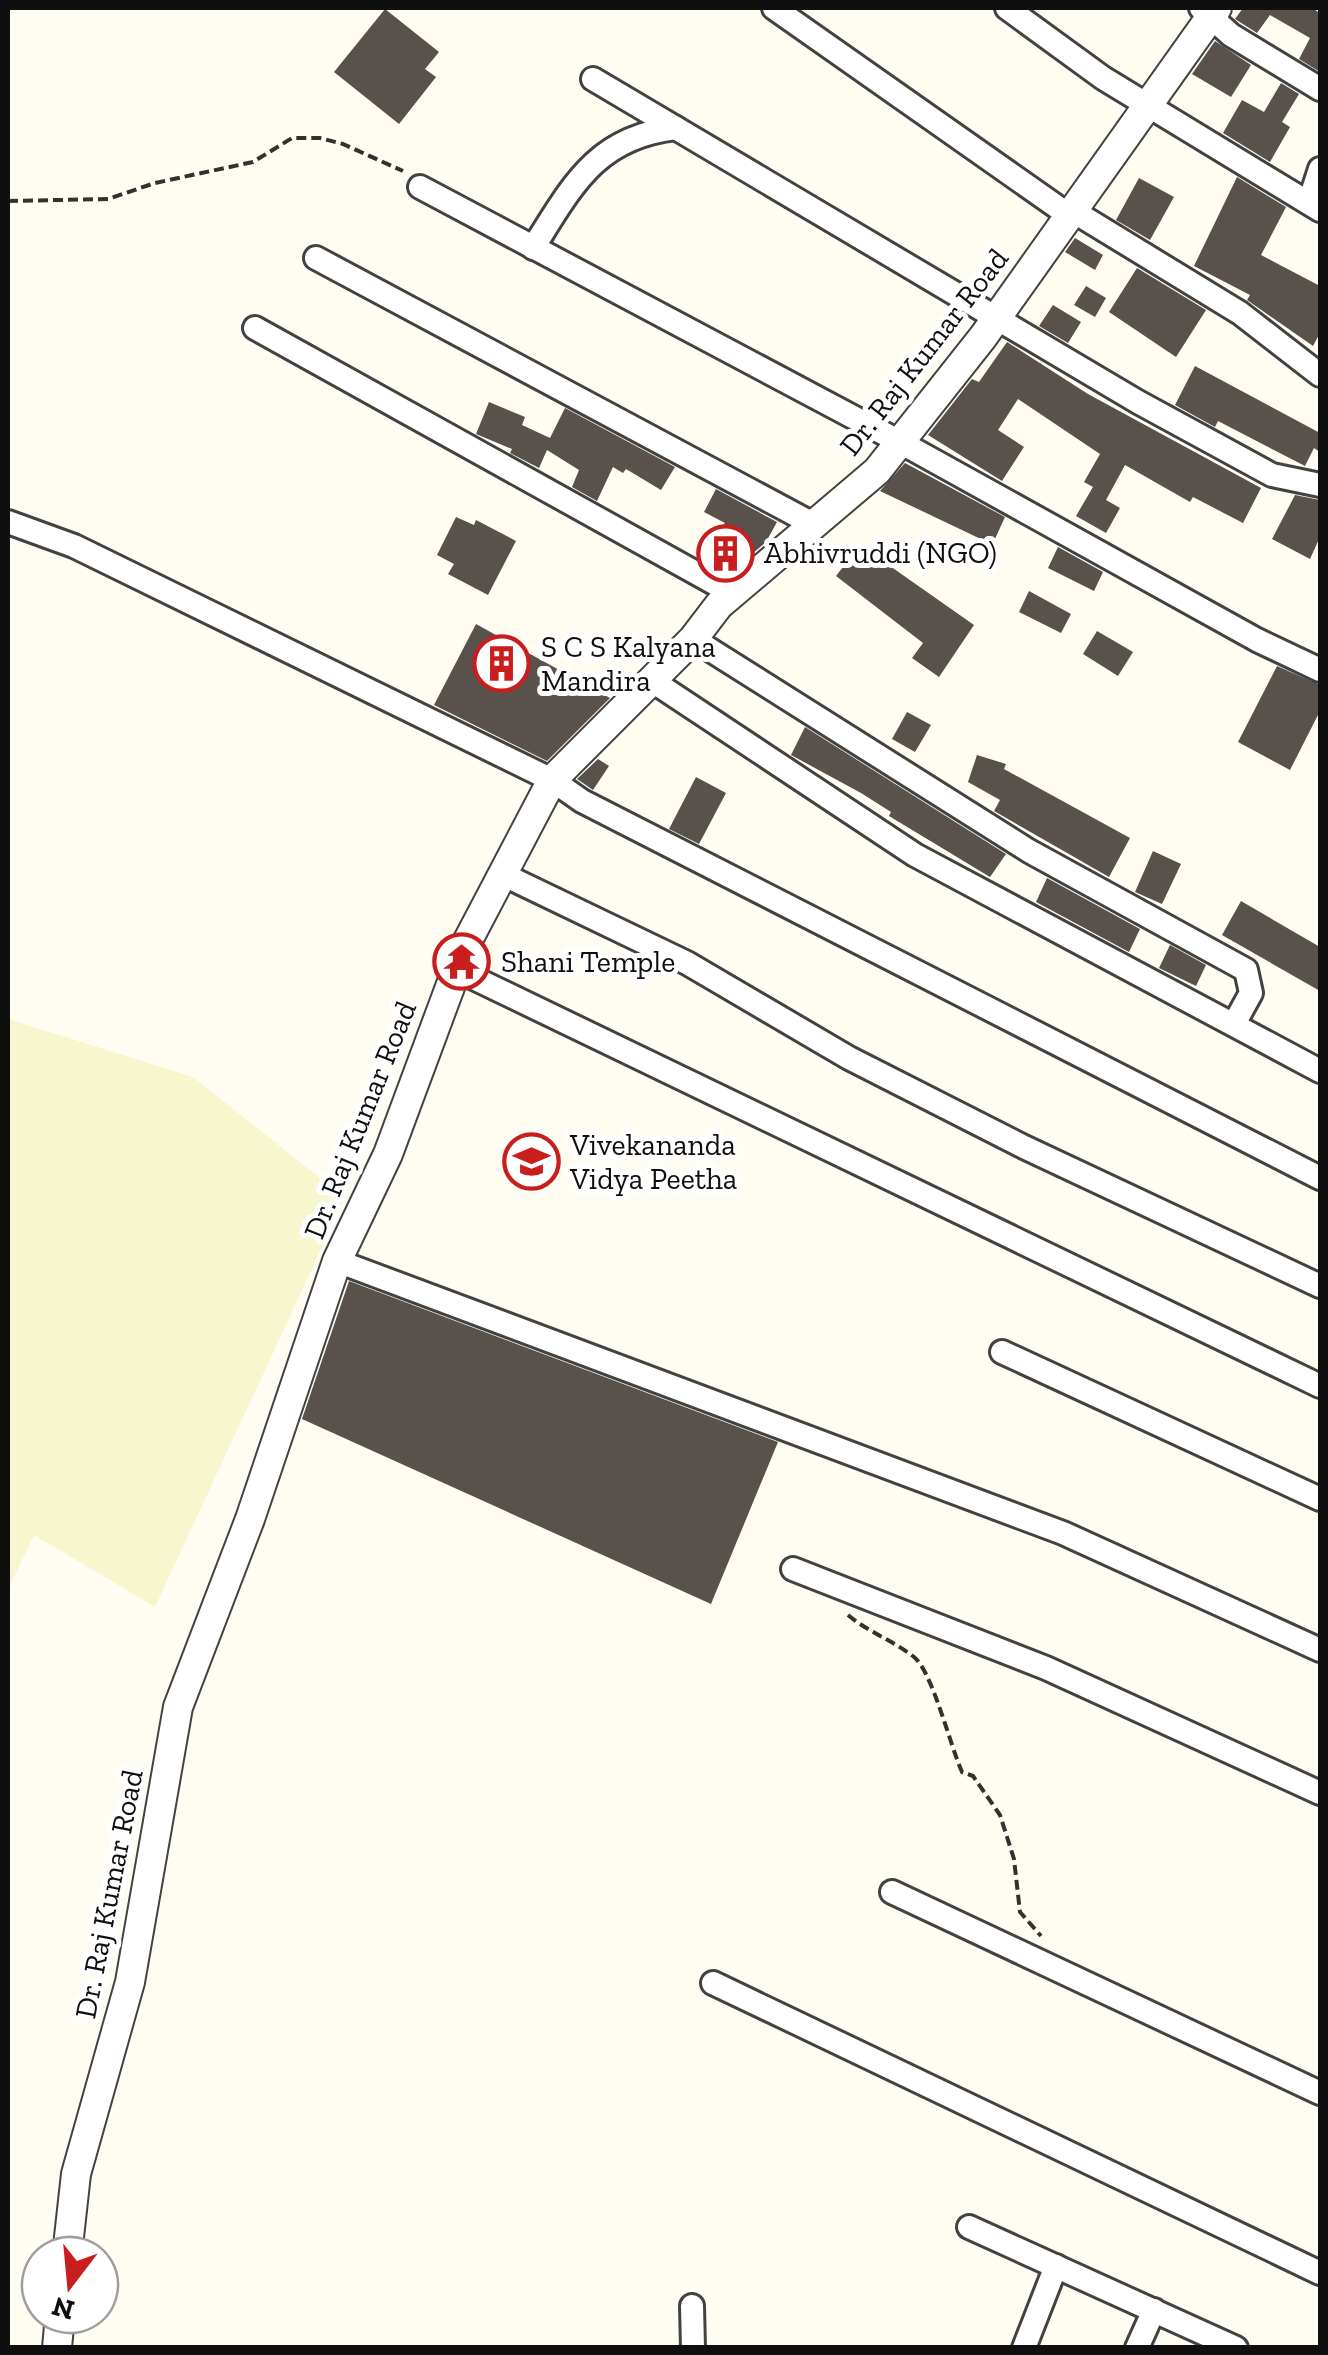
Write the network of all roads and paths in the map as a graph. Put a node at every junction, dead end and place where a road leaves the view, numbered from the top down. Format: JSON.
{"nodes":[{"id":1,"x":774,"y":8,"type":"edge"},
{"id":2,"x":1007,"y":8,"type":"edge"},
{"id":3,"x":1210,"y":10,"type":"edge"},
{"id":4,"x":592,"y":78,"type":"dead end"},
{"id":5,"x":1320,"y":89,"type":"edge"},
{"id":6,"x":1148,"y":106,"type":"junction"},
{"id":7,"x":676,"y":128,"type":"junction"},
{"id":8,"x":1320,"y":169,"type":"edge"},
{"id":9,"x":420,"y":187,"type":"joint"},
{"id":10,"x":8,"y":200,"type":"edge"},
{"id":11,"x":1314,"y":207,"type":"edge"},
{"id":12,"x":1072,"y":214,"type":"junction"},
{"id":13,"x":533,"y":248,"type":"junction"},
{"id":14,"x":316,"y":258,"type":"dead end"},
{"id":15,"x":996,"y":319,"type":"junction"},
{"id":16,"x":254,"y":328,"type":"dead end"},
{"id":17,"x":1320,"y":375,"type":"edge"},
{"id":18,"x":900,"y":442,"type":"junction"},
{"id":19,"x":1320,"y":485,"type":"edge"},
{"id":20,"x":8,"y":522,"type":"edge"},
{"id":21,"x":813,"y":524,"type":"junction"},
{"id":22,"x":732,"y":593,"type":"junction"},
{"id":23,"x":693,"y":639,"type":"junction"},
{"id":24,"x":1320,"y":670,"type":"edge"},
{"id":25,"x":651,"y":680,"type":"junction"},
{"id":26,"x":552,"y":780,"type":"junction"},
{"id":27,"x":502,"y":874,"type":"junction"},
{"id":28,"x":455,"y":968,"type":"junction"},
{"id":29,"x":1234,"y":1024,"type":"junction"},
{"id":30,"x":1320,"y":1071,"type":"edge"},
{"id":31,"x":1320,"y":1178,"type":"edge"},
{"id":32,"x":337,"y":1261,"type":"junction"},
{"id":33,"x":1320,"y":1286,"type":"edge"},
{"id":34,"x":1002,"y":1352,"type":"dead end"},
{"id":35,"x":1320,"y":1386,"type":"edge"},
{"id":36,"x":1320,"y":1499,"type":"edge"},
{"id":37,"x":794,"y":1569,"type":"dead end"},
{"id":38,"x":839,"y":1608,"type":"dead end"},
{"id":39,"x":1320,"y":1650,"type":"edge"},
{"id":40,"x":1320,"y":1793,"type":"edge"},
{"id":41,"x":892,"y":1892,"type":"dead end"},
{"id":42,"x":1056,"y":1966,"type":"junction"},
{"id":43,"x":713,"y":1983,"type":"dead end"},
{"id":44,"x":1320,"y":2093,"type":"edge"},
{"id":45,"x":969,"y":2226,"type":"dead end"},
{"id":46,"x":69,"y":2235,"type":"edge"},
{"id":47,"x":1056,"y":2266,"type":"junction"},
{"id":48,"x":1320,"y":2272,"type":"edge"},
{"id":49,"x":692,"y":2306,"type":"dead end"},
{"id":50,"x":1154,"y":2310,"type":"junction"},
{"id":51,"x":693,"y":2348,"type":"edge"},
{"id":52,"x":1024,"y":2348,"type":"edge"},
{"id":53,"x":1138,"y":2348,"type":"edge"},
{"id":54,"x":1236,"y":2348,"type":"edge"}],
"edges":[{"from":1,"to":12,"type":"street"},
{"from":2,"to":6,"type":"street"},
{"from":3,"to":5,"type":"street"},
{"from":3,"to":6,"type":"street","name":"Dr. Raj Kumar Road"},
{"from":4,"to":7,"type":"street"},
{"from":6,"to":11,"type":"street"},
{"from":6,"to":12,"type":"street","name":"Dr. Raj Kumar Road"},
{"from":7,"to":13,"type":"street"},
{"from":7,"to":15,"type":"street"},
{"from":8,"to":11,"type":"street"},
{"from":9,"to":10,"type":"path"},
{"from":9,"to":13,"type":"street"},
{"from":12,"to":15,"type":"street","name":"Dr. Raj Kumar Road"},
{"from":12,"to":17,"type":"street"},
{"from":13,"to":18,"type":"street"},
{"from":14,"to":21,"type":"street"},
{"from":15,"to":18,"type":"street","name":"Dr. Raj Kumar Road"},
{"from":15,"to":19,"type":"street"},
{"from":16,"to":22,"type":"street"},
{"from":18,"to":21,"type":"street","name":"Dr. Raj Kumar Road"},
{"from":18,"to":24,"type":"street"},
{"from":20,"to":26,"type":"street"},
{"from":21,"to":22,"type":"street","name":"Dr. Raj Kumar Road"},
{"from":22,"to":23,"type":"street","name":"Dr. Raj Kumar Road"},
{"from":23,"to":25,"type":"street","name":"Dr. Raj Kumar Road"},
{"from":23,"to":29,"type":"street"},
{"from":25,"to":26,"type":"street","name":"Dr. Raj Kumar Road"},
{"from":25,"to":29,"type":"street"},
{"from":26,"to":27,"type":"street","name":"Dr. Raj Kumar Road"},
{"from":26,"to":31,"type":"street"},
{"from":27,"to":28,"type":"street","name":"Dr. Raj Kumar Road"},
{"from":27,"to":33,"type":"street"},
{"from":28,"to":32,"type":"street","name":"Dr. Raj Kumar Road"},
{"from":28,"to":35,"type":"street"},
{"from":29,"to":30,"type":"street"},
{"from":32,"to":39,"type":"street"},
{"from":32,"to":46,"type":"street","name":"Dr. Raj Kumar Road"},
{"from":34,"to":36,"type":"street"},
{"from":37,"to":40,"type":"street"},
{"from":38,"to":42,"type":"path"},
{"from":41,"to":42,"type":"street"},
{"from":42,"to":44,"type":"street"},
{"from":43,"to":48,"type":"street"},
{"from":45,"to":47,"type":"street"},
{"from":47,"to":50,"type":"street"},
{"from":47,"to":52,"type":"street"},
{"from":49,"to":51,"type":"street"},
{"from":50,"to":53,"type":"street"},
{"from":50,"to":54,"type":"street"}]}
